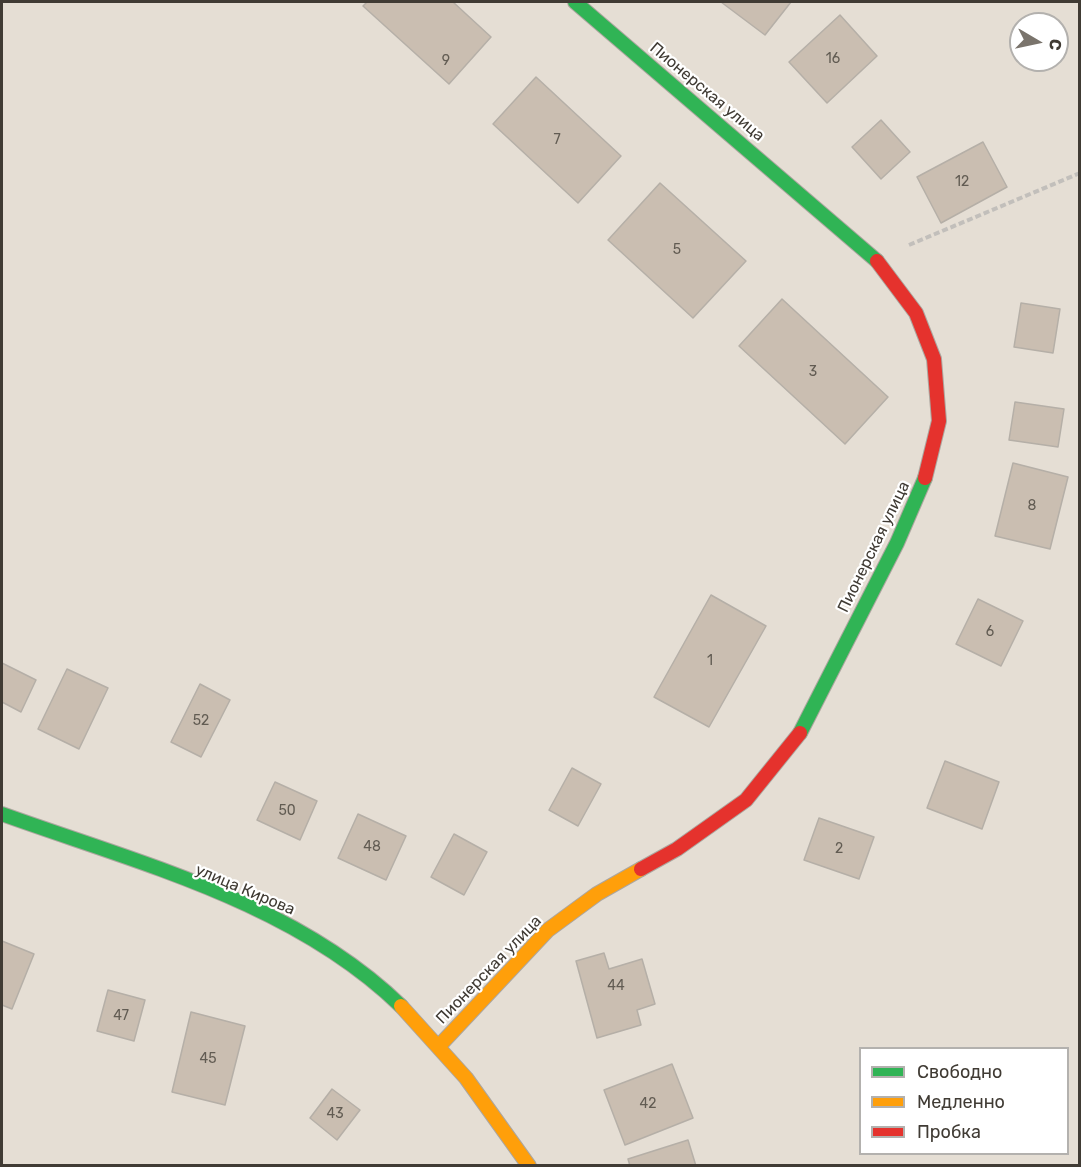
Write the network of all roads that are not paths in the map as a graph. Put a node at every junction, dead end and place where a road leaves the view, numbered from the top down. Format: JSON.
{"nodes":[{"id":1,"x":575,"y":2,"type":"edge"},
{"id":2,"x":2,"y":814,"type":"edge"},
{"id":3,"x":440,"y":1045,"type":"junction"},
{"id":4,"x":529,"y":1166,"type":"edge"}],
"edges":[{"from":1,"to":3,"type":"street","name":"Пионерская улица"},
{"from":2,"to":3,"type":"street","name":"улица Кирова"},
{"from":3,"to":4,"type":"street","name":"улица Кирова"}]}
